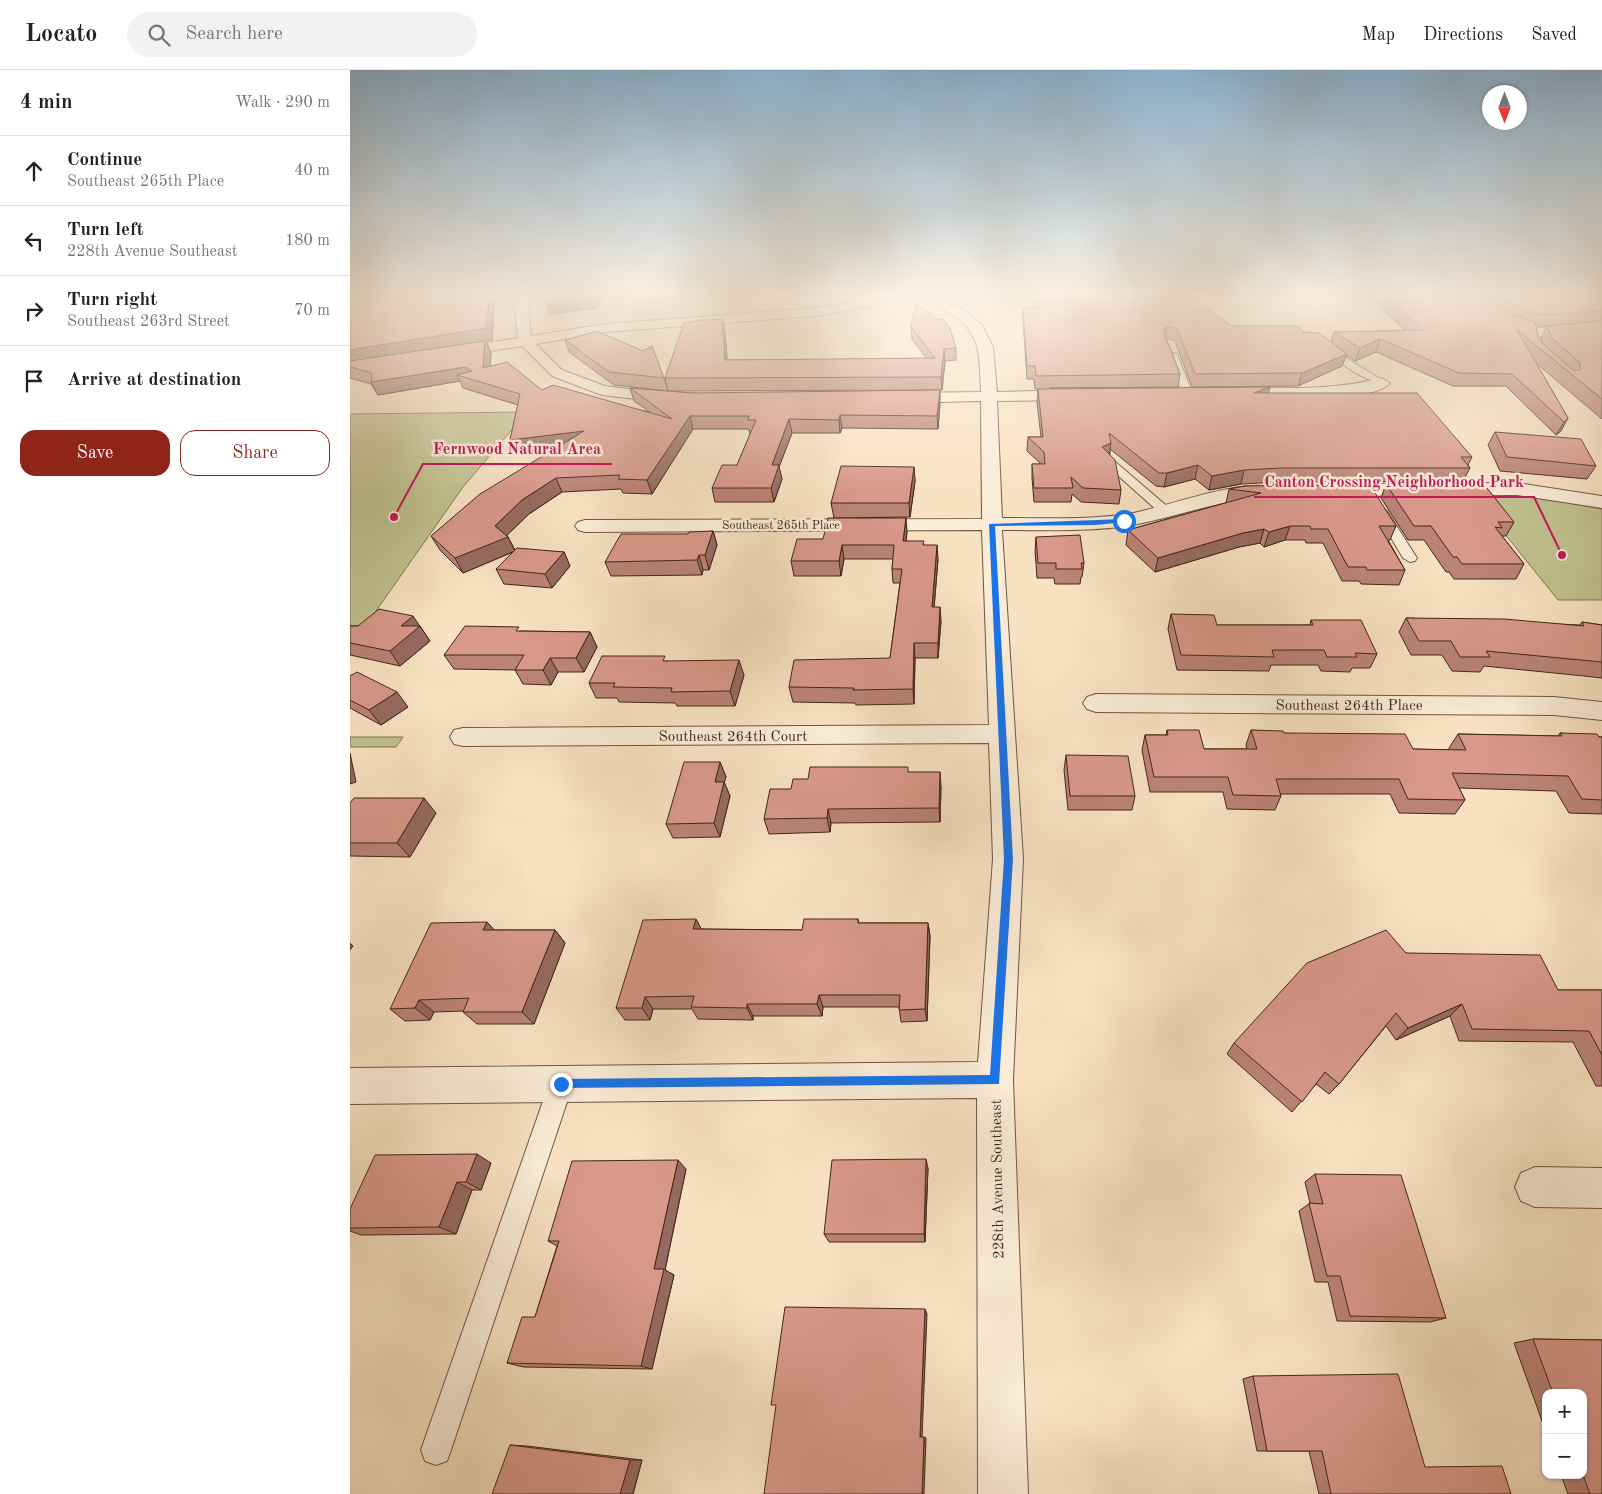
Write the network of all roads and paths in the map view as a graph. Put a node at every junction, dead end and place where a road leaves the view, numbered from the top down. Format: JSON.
{"nodes":[{"id":1,"x":543,"y":361,"type":"edge"},
{"id":2,"x":987,"y":361,"type":"edge"},
{"id":3,"x":1172,"y":361,"type":"edge"},
{"id":4,"x":1345,"y":361,"type":"edge"},
{"id":5,"x":1382,"y":383,"type":"joint"},
{"id":6,"x":1179,"y":392,"type":"joint"},
{"id":7,"x":1088,"y":395,"type":"edge"},
{"id":8,"x":989,"y":397,"type":"junction"},
{"id":9,"x":882,"y":398,"type":"edge"},
{"id":10,"x":688,"y":399,"type":"edge"},
{"id":11,"x":1108,"y":461,"type":"edge"},
{"id":12,"x":1278,"y":490,"type":"edge"},
{"id":13,"x":1318,"y":490,"type":"edge"},
{"id":14,"x":1367,"y":490,"type":"junction"},
{"id":15,"x":1602,"y":502,"type":"edge"},
{"id":16,"x":1165,"y":511,"type":"junction"},
{"id":17,"x":992,"y":524,"type":"junction"},
{"id":18,"x":585,"y":526,"type":"dead end"},
{"id":19,"x":1410,"y":558,"type":"dead end"},
{"id":20,"x":1096,"y":703,"type":"dead end"},
{"id":21,"x":1602,"y":711,"type":"edge"},
{"id":22,"x":1003,"y":734,"type":"junction"},
{"id":23,"x":463,"y":737,"type":"dead end"},
{"id":24,"x":995,"y":1080,"type":"junction"},
{"id":25,"x":561,"y":1084,"type":"junction"},
{"id":26,"x":350,"y":1086,"type":"edge"},
{"id":27,"x":1535,"y":1187,"type":"dead end"},
{"id":28,"x":1602,"y":1188,"type":"edge"},
{"id":29,"x":436,"y":1450,"type":"dead end"},
{"id":30,"x":1003,"y":1494,"type":"edge"}],
"edges":[{"from":1,"to":10,"type":"street"},
{"from":2,"to":8,"type":"street","name":"228th Avenue Southeast"},
{"from":3,"to":6,"type":"lane"},
{"from":4,"to":5,"type":"lane"},
{"from":5,"to":6,"type":"street"},
{"from":7,"to":8,"type":"street"},
{"from":8,"to":9,"type":"street"},
{"from":8,"to":17,"type":"street","name":"228th Avenue Southeast"},
{"from":11,"to":16,"type":"lane"},
{"from":12,"to":16,"type":"street","name":"Southeast 265th Place"},
{"from":13,"to":14,"type":"street"},
{"from":14,"to":15,"type":"street"},
{"from":14,"to":19,"type":"lane"},
{"from":16,"to":17,"type":"street","name":"Southeast 265th Place"},
{"from":17,"to":18,"type":"street","name":"Southeast 265th Place"},
{"from":17,"to":22,"type":"street","name":"228th Avenue Southeast"},
{"from":20,"to":21,"type":"street","name":"Southeast 264th Place"},
{"from":22,"to":23,"type":"street","name":"Southeast 264th Court"},
{"from":22,"to":24,"type":"street","name":"228th Avenue Southeast"},
{"from":24,"to":25,"type":"street"},
{"from":24,"to":30,"type":"street","name":"228th Avenue Southeast"},
{"from":25,"to":26,"type":"street"},
{"from":25,"to":29,"type":"lane"},
{"from":27,"to":28,"type":"street"}]}
